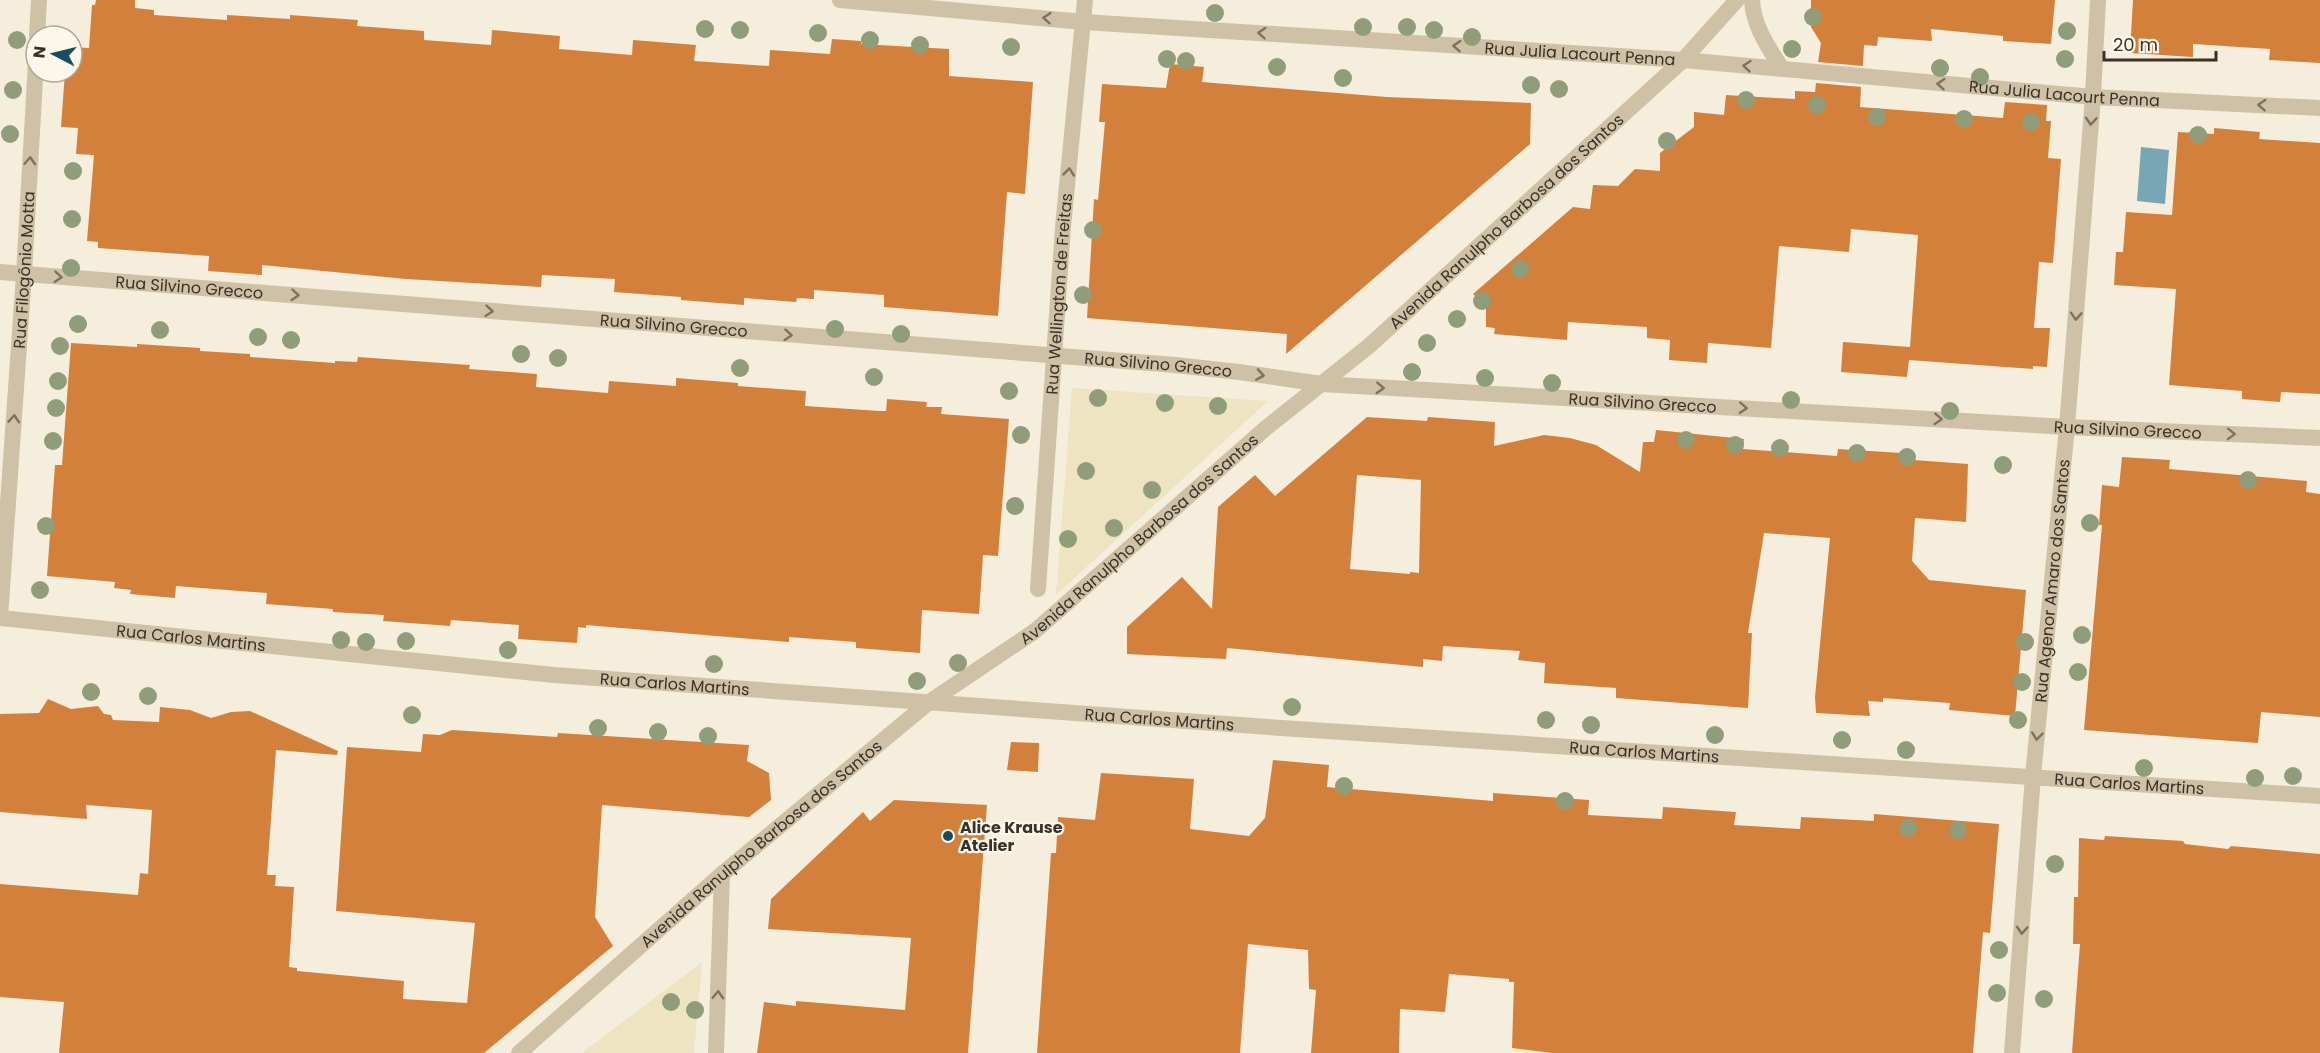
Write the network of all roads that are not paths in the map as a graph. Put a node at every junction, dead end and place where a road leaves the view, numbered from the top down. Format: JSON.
{"nodes":[{"id":1,"x":39,"y":0,"type":"edge"},
{"id":2,"x":840,"y":0,"type":"edge"},
{"id":3,"x":1085,"y":0,"type":"edge"},
{"id":4,"x":1737,"y":0,"type":"edge"},
{"id":5,"x":1752,"y":0,"type":"edge"},
{"id":6,"x":2098,"y":0,"type":"edge"},
{"id":7,"x":1083,"y":22,"type":"junction"},
{"id":8,"x":38,"y":24,"type":"edge"},
{"id":9,"x":1683,"y":60,"type":"junction"},
{"id":10,"x":1782,"y":69,"type":"junction"},
{"id":11,"x":35,"y":84,"type":"edge"},
{"id":12,"x":2093,"y":97,"type":"junction"},
{"id":13,"x":2320,"y":108,"type":"edge"},
{"id":14,"x":0,"y":272,"type":"edge"},
{"id":15,"x":24,"y":274,"type":"junction"},
{"id":16,"x":1055,"y":356,"type":"junction"},
{"id":17,"x":1322,"y":384,"type":"junction"},
{"id":18,"x":2067,"y":427,"type":"junction"},
{"id":19,"x":2320,"y":438,"type":"edge"},
{"id":20,"x":1038,"y":589,"type":"dead end"},
{"id":21,"x":0,"y":618,"type":"edge"},
{"id":22,"x":928,"y":703,"type":"junction"},
{"id":23,"x":2033,"y":776,"type":"junction"},
{"id":24,"x":2320,"y":796,"type":"edge"},
{"id":25,"x":722,"y":874,"type":"junction"},
{"id":26,"x":519,"y":1053,"type":"edge"},
{"id":27,"x":716,"y":1053,"type":"edge"},
{"id":28,"x":2012,"y":1053,"type":"edge"}],
"edges":[{"from":1,"to":8,"type":"street"},
{"from":7,"to":2,"type":"street","name":"Rua Julia Lacourt Penna","one_way":true},
{"from":3,"to":7,"type":"street","name":"Rua Wellington de Freitas"},
{"from":4,"to":9,"type":"street","name":"Avenida Ranulpho Barbosa dos Santos"},
{"from":5,"to":10,"type":"street"},
{"from":6,"to":12,"type":"street","name":"Rua Agenor Amaro dos Santos"},
{"from":9,"to":7,"type":"street","name":"Rua Julia Lacourt Penna","one_way":true},
{"from":16,"to":7,"type":"street","name":"Rua Wellington de Freitas","one_way":true},
{"from":10,"to":9,"type":"street","name":"Rua Julia Lacourt Penna","one_way":true},
{"from":9,"to":17,"type":"street","name":"Avenida Ranulpho Barbosa dos Santos"},
{"from":12,"to":10,"type":"street","name":"Rua Julia Lacourt Penna","one_way":true},
{"from":15,"to":11,"type":"street","name":"Rua Filogônio Motta","one_way":true},
{"from":13,"to":12,"type":"street","name":"Rua Julia Lacourt Penna","one_way":true},
{"from":12,"to":18,"type":"street","name":"Rua Agenor Amaro dos Santos","one_way":true},
{"from":14,"to":15,"type":"street","name":"Rua Silvino Grecco"},
{"from":15,"to":16,"type":"street","name":"Rua Silvino Grecco","one_way":true},
{"from":21,"to":15,"type":"street","name":"Rua Filogônio Motta","one_way":true},
{"from":16,"to":17,"type":"street","name":"Rua Silvino Grecco","one_way":true},
{"from":16,"to":20,"type":"street","name":"Rua Wellington de Freitas"},
{"from":17,"to":18,"type":"street","name":"Rua Silvino Grecco","one_way":true},
{"from":17,"to":22,"type":"street","name":"Avenida Ranulpho Barbosa dos Santos"},
{"from":18,"to":19,"type":"street","name":"Rua Silvino Grecco","one_way":true},
{"from":18,"to":23,"type":"street","name":"Rua Agenor Amaro dos Santos","one_way":true},
{"from":21,"to":22,"type":"street","name":"Rua Carlos Martins"},
{"from":22,"to":23,"type":"street","name":"Rua Carlos Martins"},
{"from":22,"to":25,"type":"street","name":"Avenida Ranulpho Barbosa dos Santos"},
{"from":23,"to":24,"type":"street","name":"Rua Carlos Martins"},
{"from":23,"to":28,"type":"street","name":"Rua Agenor Amaro dos Santos","one_way":true},
{"from":25,"to":26,"type":"street","name":"Avenida Ranulpho Barbosa dos Santos"},
{"from":27,"to":25,"type":"street","one_way":true}]}
